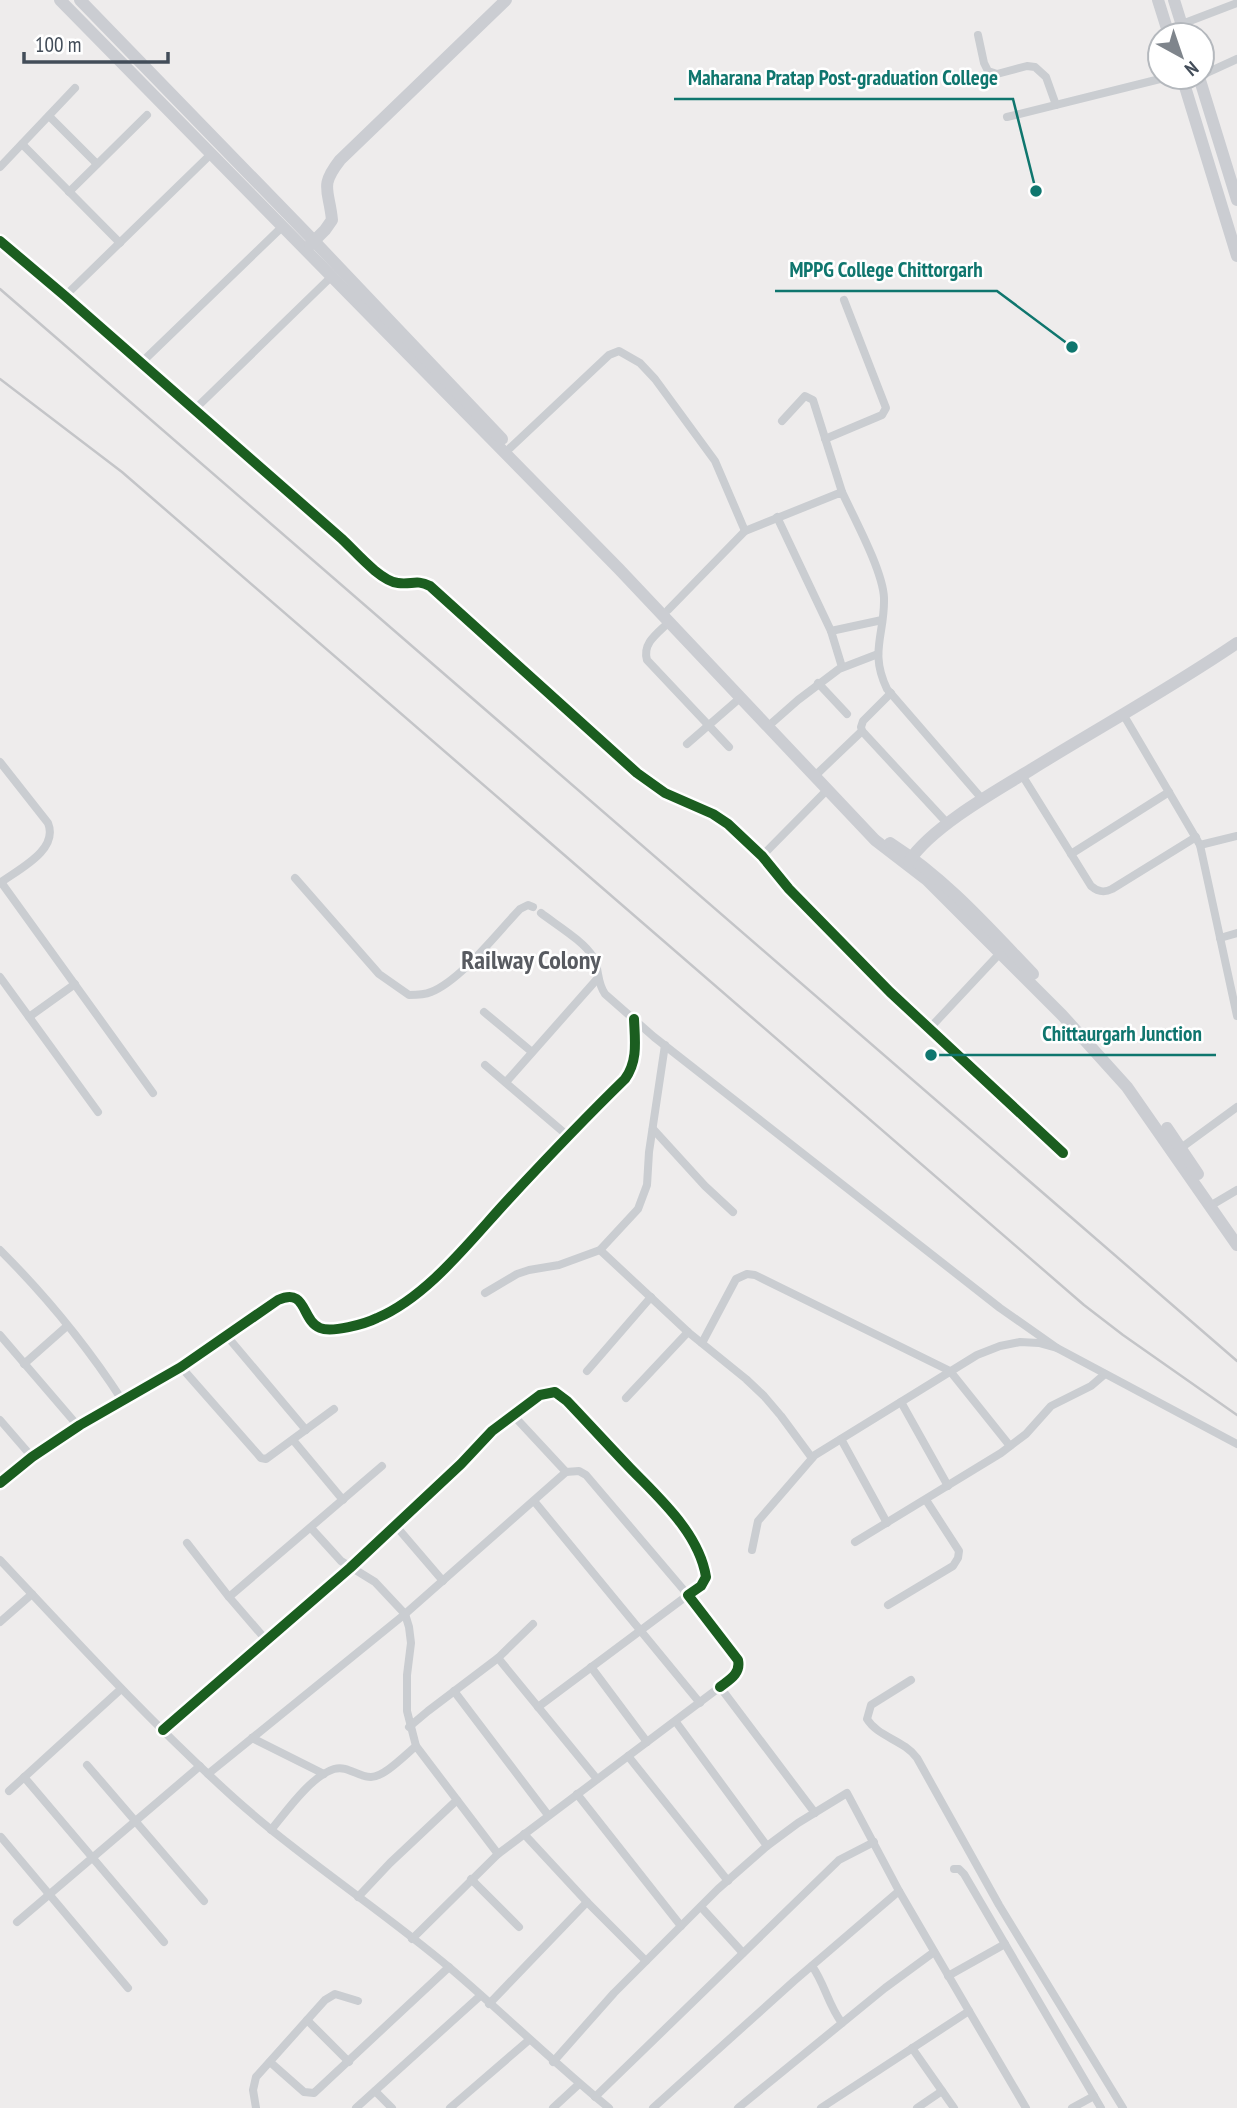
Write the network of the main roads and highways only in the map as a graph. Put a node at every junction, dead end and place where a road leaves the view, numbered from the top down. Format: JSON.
{"nodes":[{"id":1,"x":60,"y":0,"type":"edge"},
{"id":2,"x":80,"y":0,"type":"edge"},
{"id":3,"x":506,"y":0,"type":"edge"},
{"id":4,"x":1158,"y":0,"type":"edge"},
{"id":5,"x":1174,"y":0,"type":"edge"},
{"id":6,"x":1164,"y":21,"type":"edge"},
{"id":7,"x":1180,"y":21,"type":"edge"},
{"id":8,"x":1186,"y":91,"type":"edge"},
{"id":9,"x":1204,"y":91,"type":"edge"},
{"id":10,"x":1237,"y":200,"type":"edge"},
{"id":11,"x":309,"y":246,"type":"junction"},
{"id":12,"x":1237,"y":256,"type":"edge"},
{"id":13,"x":668,"y":616,"type":"junction"},
{"id":14,"x":1237,"y":643,"type":"edge"},
{"id":15,"x":909,"y":860,"type":"junction"},
{"id":16,"x":1004,"y":950,"type":"junction"},
{"id":17,"x":1213,"y":1203,"type":"junction"},
{"id":18,"x":1237,"y":1230,"type":"edge"},
{"id":19,"x":1237,"y":1245,"type":"edge"}],
"edges":[{"from":1,"to":11,"type":"main road"},
{"from":2,"to":11,"type":"main road"},
{"from":3,"to":11,"type":"main road"},
{"from":4,"to":6,"type":"main road"},
{"from":5,"to":7,"type":"main road"},
{"from":8,"to":12,"type":"main road"},
{"from":9,"to":10,"type":"main road"},
{"from":11,"to":13,"type":"main road"},
{"from":11,"to":13,"type":"main road"},
{"from":13,"to":15,"type":"main road"},
{"from":13,"to":15,"type":"main road"},
{"from":14,"to":15,"type":"main road"},
{"from":15,"to":16,"type":"main road"},
{"from":16,"to":17,"type":"main road"},
{"from":16,"to":17,"type":"main road"},
{"from":17,"to":18,"type":"main road"},
{"from":17,"to":19,"type":"main road"}]}
